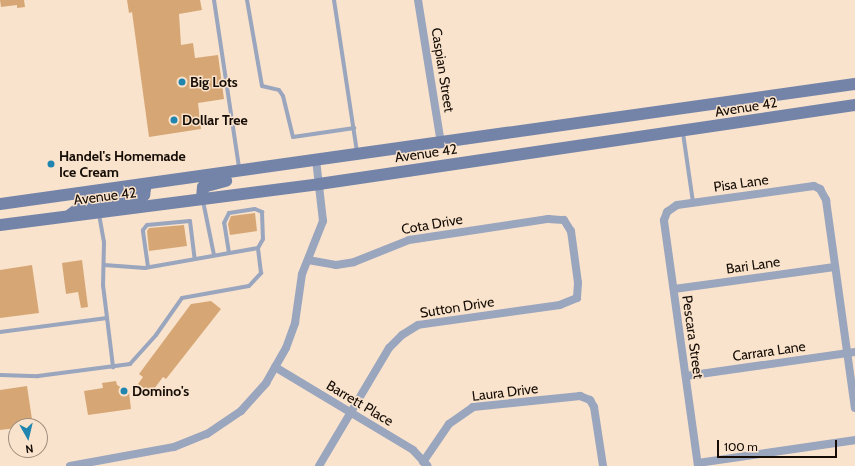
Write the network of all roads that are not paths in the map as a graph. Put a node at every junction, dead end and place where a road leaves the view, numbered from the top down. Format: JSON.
{"nodes":[{"id":1,"x":214,"y":0,"type":"edge"},
{"id":2,"x":247,"y":0,"type":"edge"},
{"id":3,"x":334,"y":0,"type":"edge"},
{"id":4,"x":418,"y":0,"type":"edge"},
{"id":5,"x":855,"y":84,"type":"edge"},
{"id":6,"x":855,"y":105,"type":"edge"},
{"id":7,"x":354,"y":128,"type":"junction"},
{"id":8,"x":683,"y":132,"type":"junction"},
{"id":9,"x":442,"y":144,"type":"junction"},
{"id":10,"x":357,"y":155,"type":"junction"},
{"id":11,"x":316,"y":160,"type":"junction"},
{"id":12,"x":274,"y":166,"type":"junction"},
{"id":13,"x":240,"y":171,"type":"junction"},
{"id":14,"x":146,"y":184,"type":"junction"},
{"id":15,"x":319,"y":184,"type":"junction"},
{"id":16,"x":202,"y":198,"type":"junction"},
{"id":17,"x":693,"y":202,"type":"junction"},
{"id":18,"x":0,"y":204,"type":"edge"},
{"id":19,"x":98,"y":212,"type":"junction"},
{"id":20,"x":667,"y":212,"type":"joint"},
{"id":21,"x":69,"y":216,"type":"junction"},
{"id":22,"x":0,"y":225,"type":"edge"},
{"id":23,"x":258,"y":248,"type":"junction"},
{"id":24,"x":229,"y":253,"type":"junction"},
{"id":25,"x":214,"y":255,"type":"junction"},
{"id":26,"x":195,"y":259,"type":"junction"},
{"id":27,"x":308,"y":260,"type":"junction"},
{"id":28,"x":104,"y":266,"type":"junction"},
{"id":29,"x":835,"y":266,"type":"junction"},
{"id":30,"x":148,"y":268,"type":"junction"},
{"id":31,"x":674,"y":289,"type":"junction"},
{"id":32,"x":577,"y":298,"type":"joint"},
{"id":33,"x":106,"y":318,"type":"junction"},
{"id":34,"x":0,"y":332,"type":"edge"},
{"id":35,"x":851,"y":353,"type":"edge"},
{"id":36,"x":113,"y":367,"type":"junction"},
{"id":37,"x":275,"y":367,"type":"junction"},
{"id":38,"x":0,"y":375,"type":"edge"},
{"id":39,"x":686,"y":376,"type":"junction"},
{"id":40,"x":855,"y":408,"type":"edge"},
{"id":41,"x":352,"y":412,"type":"junction"},
{"id":42,"x":855,"y":440,"type":"edge"},
{"id":43,"x":425,"y":464,"type":"edge"},
{"id":44,"x":698,"y":464,"type":"edge"},
{"id":45,"x":70,"y":466,"type":"edge"},
{"id":46,"x":320,"y":466,"type":"edge"},
{"id":47,"x":603,"y":466,"type":"edge"}],
"edges":[{"from":1,"to":13,"type":"lane"},
{"from":2,"to":7,"type":"lane"},
{"from":3,"to":7,"type":"lane"},
{"from":4,"to":9,"type":"street","name":"Caspian Street"},
{"from":5,"to":9,"type":"main road","name":"Avenue 42"},
{"from":6,"to":8,"type":"main road","name":"Avenue 42"},
{"from":7,"to":10,"type":"lane"},
{"from":8,"to":15,"type":"main road","name":"Avenue 42"},
{"from":8,"to":17,"type":"lane"},
{"from":9,"to":10,"type":"main road","name":"Avenue 42"},
{"from":10,"to":11,"type":"main road","name":"Avenue 42"},
{"from":11,"to":12,"type":"main road","name":"Avenue 42"},
{"from":11,"to":15,"type":"street"},
{"from":12,"to":13,"type":"main road","name":"Avenue 42"},
{"from":12,"to":16,"type":"main road"},
{"from":13,"to":14,"type":"main road","name":"Avenue 42"},
{"from":14,"to":18,"type":"main road","name":"Avenue 42"},
{"from":14,"to":21,"type":"main road"},
{"from":15,"to":16,"type":"main road","name":"Avenue 42"},
{"from":15,"to":27,"type":"street"},
{"from":16,"to":19,"type":"main road","name":"Avenue 42"},
{"from":16,"to":25,"type":"lane"},
{"from":17,"to":20,"type":"street","name":"Pisa Lane"},
{"from":17,"to":29,"type":"street","name":"Pisa Lane"},
{"from":19,"to":21,"type":"main road","name":"Avenue 42"},
{"from":19,"to":28,"type":"lane"},
{"from":20,"to":31,"type":"street","name":"Pescara Street"},
{"from":21,"to":22,"type":"main road","name":"Avenue 42"},
{"from":23,"to":24,"type":"lane"},
{"from":23,"to":24,"type":"lane"},
{"from":23,"to":36,"type":"lane"},
{"from":24,"to":25,"type":"lane"},
{"from":25,"to":26,"type":"lane"},
{"from":26,"to":30,"type":"lane"},
{"from":26,"to":30,"type":"lane"},
{"from":27,"to":32,"type":"street","name":"Cota Drive"},
{"from":27,"to":37,"type":"street"},
{"from":28,"to":30,"type":"lane"},
{"from":28,"to":33,"type":"lane"},
{"from":29,"to":31,"type":"street","name":"Bari Lane"},
{"from":29,"to":35,"type":"street"},
{"from":31,"to":39,"type":"street","name":"Pescara Street"},
{"from":32,"to":41,"type":"street","name":"Sutton Drive"},
{"from":33,"to":34,"type":"lane"},
{"from":33,"to":36,"type":"lane"},
{"from":35,"to":39,"type":"street","name":"Carrara Lane"},
{"from":35,"to":40,"type":"street"},
{"from":36,"to":38,"type":"lane"},
{"from":37,"to":41,"type":"street","name":"Barrett Place"},
{"from":37,"to":45,"type":"street"},
{"from":39,"to":44,"type":"street","name":"Pescara Street"},
{"from":41,"to":43,"type":"street","name":"Barrett Place"},
{"from":41,"to":46,"type":"street","name":"Sutton Drive"},
{"from":42,"to":44,"type":"street"},
{"from":43,"to":47,"type":"street","name":"Laura Drive"}]}
